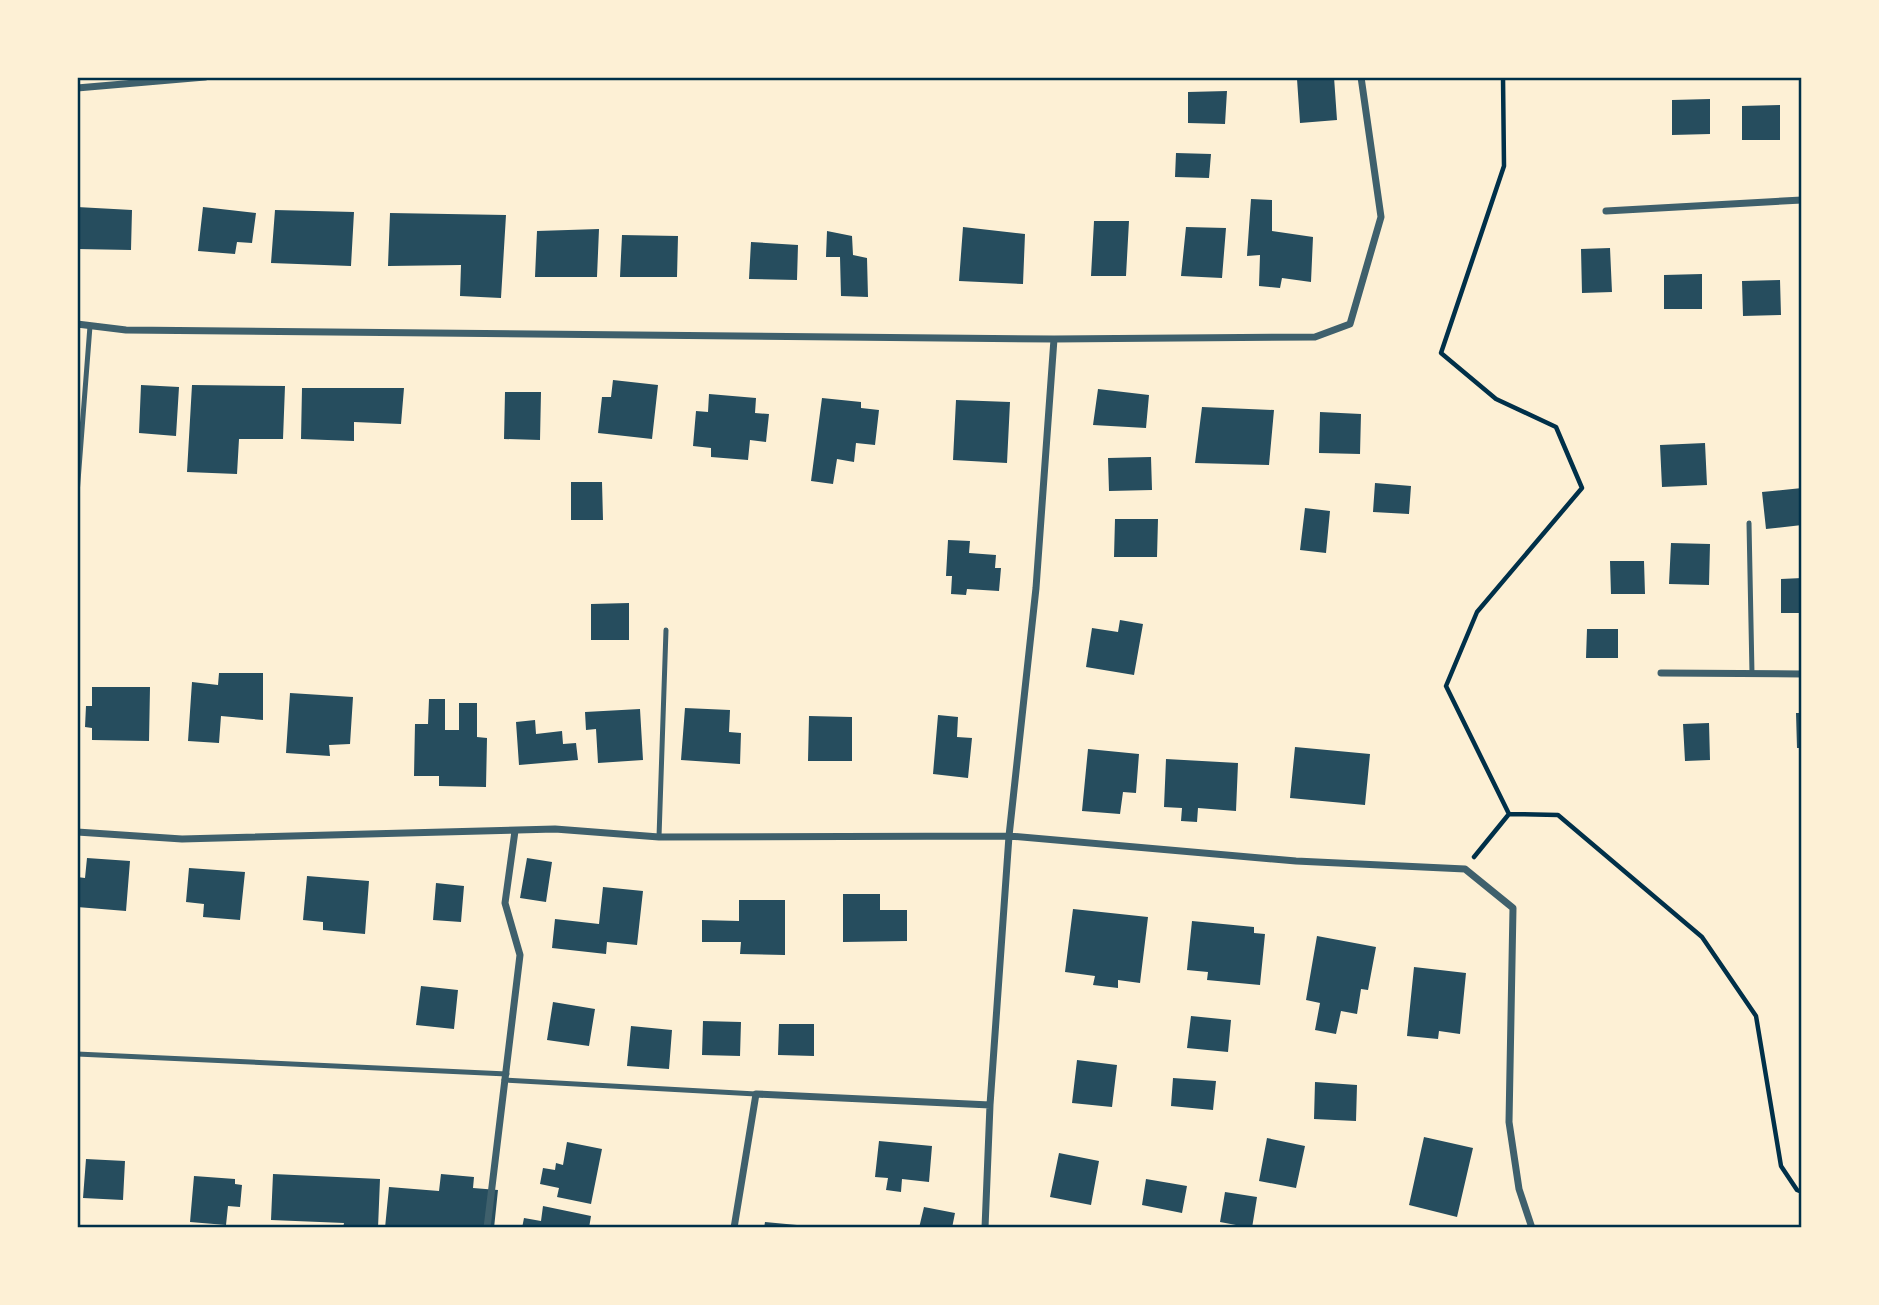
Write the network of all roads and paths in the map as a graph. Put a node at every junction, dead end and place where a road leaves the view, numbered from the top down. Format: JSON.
{"nodes":[{"id":1,"x":205,"y":77,"type":"edge"},
{"id":2,"x":1361,"y":77,"type":"edge"},
{"id":3,"x":1503,"y":77,"type":"edge"},
{"id":4,"x":77,"y":88,"type":"edge"},
{"id":5,"x":1802,"y":200,"type":"edge"},
{"id":6,"x":1606,"y":211,"type":"dead end"},
{"id":7,"x":77,"y":324,"type":"edge"},
{"id":8,"x":90,"y":326,"type":"junction"},
{"id":9,"x":1054,"y":339,"type":"junction"},
{"id":10,"x":77,"y":494,"type":"edge"},
{"id":11,"x":1749,"y":523,"type":"dead end"},
{"id":12,"x":666,"y":630,"type":"dead end"},
{"id":13,"x":1661,"y":673,"type":"dead end"},
{"id":14,"x":1752,"y":674,"type":"junction"},
{"id":15,"x":1802,"y":674,"type":"edge"},
{"id":16,"x":1508,"y":814,"type":"junction"},
{"id":17,"x":515,"y":831,"type":"junction"},
{"id":18,"x":77,"y":832,"type":"edge"},
{"id":19,"x":1009,"y":836,"type":"junction"},
{"id":20,"x":659,"y":837,"type":"junction"},
{"id":21,"x":1465,"y":869,"type":"junction"},
{"id":22,"x":77,"y":1054,"type":"edge"},
{"id":23,"x":506,"y":1077,"type":"junction"},
{"id":24,"x":756,"y":1094,"type":"junction"},
{"id":25,"x":990,"y":1105,"type":"junction"},
{"id":26,"x":1802,"y":1192,"type":"edge"},
{"id":27,"x":487,"y":1228,"type":"edge"},
{"id":28,"x":734,"y":1228,"type":"edge"},
{"id":29,"x":985,"y":1228,"type":"edge"},
{"id":30,"x":1532,"y":1228,"type":"edge"}],
"edges":[{"from":1,"to":4,"type":"street"},
{"from":2,"to":9,"type":"street"},
{"from":3,"to":16,"type":"path"},
{"from":5,"to":6,"type":"street"},
{"from":7,"to":8,"type":"street"},
{"from":8,"to":9,"type":"street"},
{"from":8,"to":10,"type":"lane"},
{"from":9,"to":19,"type":"street"},
{"from":11,"to":14,"type":"lane"},
{"from":12,"to":20,"type":"lane"},
{"from":13,"to":14,"type":"street"},
{"from":14,"to":15,"type":"street"},
{"from":16,"to":21,"type":"path"},
{"from":16,"to":26,"type":"path"},
{"from":17,"to":18,"type":"street"},
{"from":17,"to":20,"type":"street"},
{"from":17,"to":23,"type":"street"},
{"from":19,"to":20,"type":"street"},
{"from":19,"to":21,"type":"street"},
{"from":19,"to":25,"type":"street"},
{"from":21,"to":30,"type":"street"},
{"from":22,"to":23,"type":"lane"},
{"from":23,"to":24,"type":"lane"},
{"from":23,"to":27,"type":"street"},
{"from":24,"to":25,"type":"street"},
{"from":24,"to":28,"type":"street"},
{"from":25,"to":29,"type":"street"}]}
